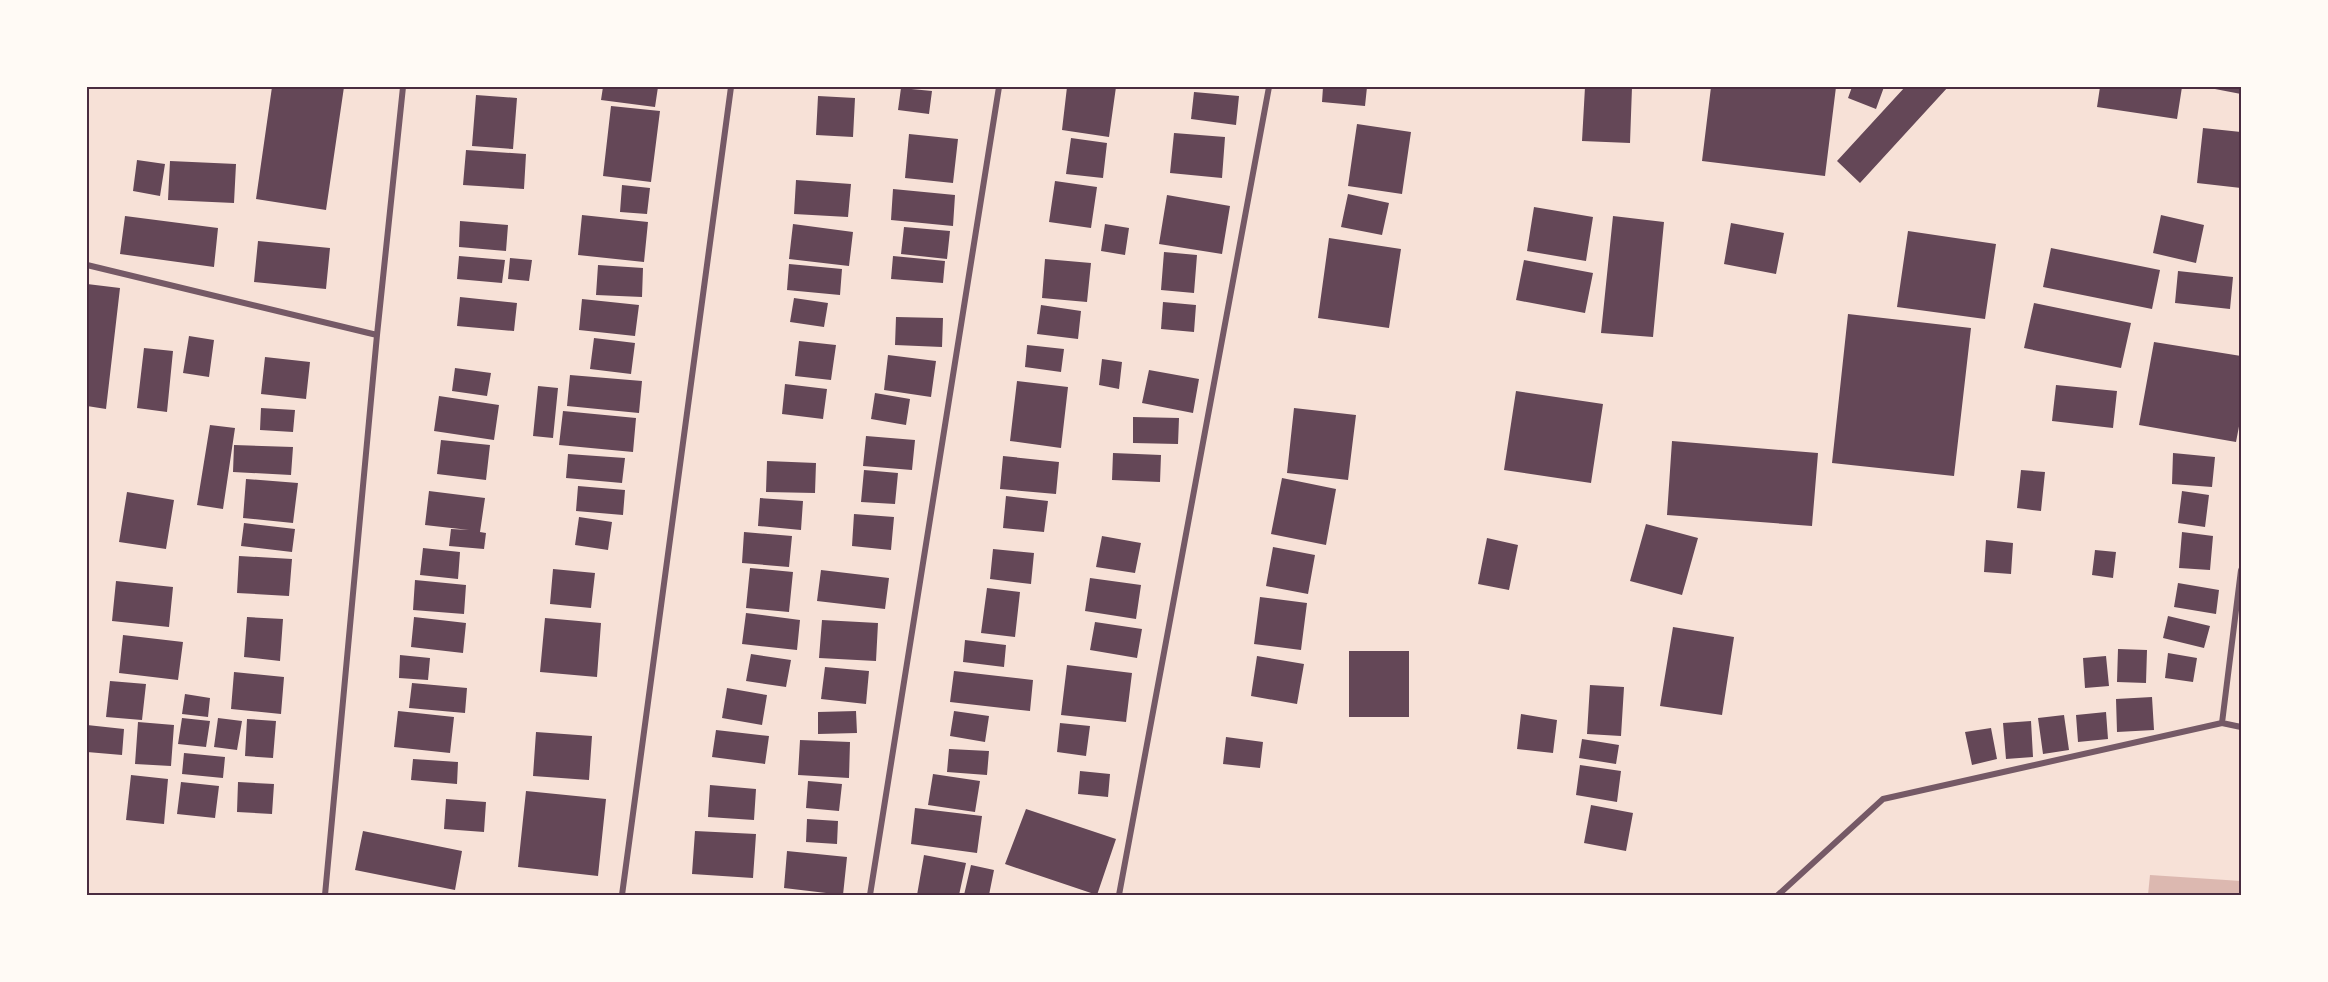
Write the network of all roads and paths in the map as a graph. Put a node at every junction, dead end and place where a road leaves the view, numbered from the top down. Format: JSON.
{"nodes":[{"id":1,"x":403,"y":87,"type":"edge"},
{"id":2,"x":731,"y":87,"type":"edge"},
{"id":3,"x":999,"y":87,"type":"edge"},
{"id":4,"x":1269,"y":87,"type":"edge"},
{"id":5,"x":87,"y":265,"type":"edge"},
{"id":6,"x":377,"y":334,"type":"junction"},
{"id":7,"x":2241,"y":570,"type":"edge"},
{"id":8,"x":2222,"y":723,"type":"junction"},
{"id":9,"x":2241,"y":727,"type":"edge"},
{"id":10,"x":325,"y":895,"type":"edge"},
{"id":11,"x":622,"y":895,"type":"edge"},
{"id":12,"x":870,"y":895,"type":"edge"},
{"id":13,"x":1119,"y":895,"type":"edge"},
{"id":14,"x":1778,"y":895,"type":"edge"}],
"edges":[{"from":1,"to":6,"type":"street"},
{"from":2,"to":11,"type":"street"},
{"from":3,"to":12,"type":"street"},
{"from":4,"to":13,"type":"street"},
{"from":5,"to":6,"type":"street"},
{"from":6,"to":10,"type":"street"},
{"from":7,"to":8,"type":"street"},
{"from":8,"to":9,"type":"street"},
{"from":8,"to":14,"type":"street"}]}
